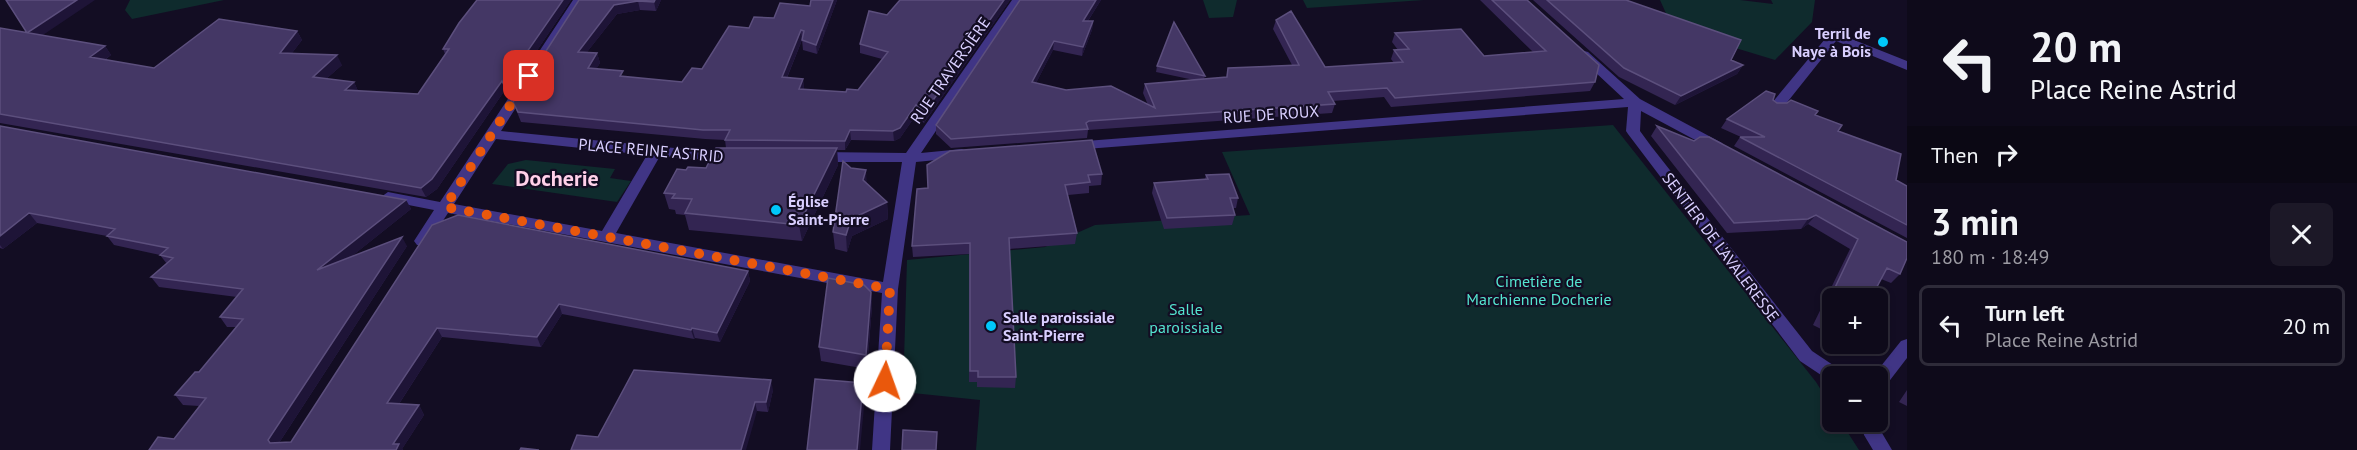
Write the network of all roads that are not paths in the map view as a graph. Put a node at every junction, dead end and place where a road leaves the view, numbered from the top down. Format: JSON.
{"nodes":[{"id":1,"x":579,"y":0,"type":"edge"},
{"id":2,"x":1018,"y":0,"type":"edge"},
{"id":3,"x":1575,"y":47,"type":"edge"},
{"id":4,"x":1907,"y":66,"type":"edge"},
{"id":5,"x":1635,"y":102,"type":"junction"},
{"id":6,"x":1776,"y":107,"type":"edge"},
{"id":7,"x":492,"y":134,"type":"junction"},
{"id":8,"x":1061,"y":147,"type":"edge"},
{"id":9,"x":656,"y":151,"type":"junction"},
{"id":10,"x":978,"y":153,"type":"edge"},
{"id":11,"x":1729,"y":153,"type":"edge"},
{"id":12,"x":746,"y":157,"type":"edge"},
{"id":13,"x":802,"y":157,"type":"edge"},
{"id":14,"x":910,"y":158,"type":"junction"},
{"id":15,"x":375,"y":195,"type":"edge"},
{"id":16,"x":445,"y":207,"type":"junction"},
{"id":17,"x":606,"y":237,"type":"junction"},
{"id":18,"x":413,"y":255,"type":"edge"},
{"id":19,"x":890,"y":289,"type":"junction"},
{"id":20,"x":1907,"y":346,"type":"edge"},
{"id":21,"x":1822,"y":367,"type":"edge"},
{"id":22,"x":1888,"y":370,"type":"edge"},
{"id":23,"x":1873,"y":432,"type":"edge"},
{"id":24,"x":881,"y":450,"type":"edge"},
{"id":25,"x":1883,"y":450,"type":"edge"}],
"edges":[{"from":1,"to":7,"type":"street"},
{"from":2,"to":14,"type":"street","name":"RUE TRAVERSIÈRE"},
{"from":3,"to":5,"type":"street"},
{"from":4,"to":6,"type":"street"},
{"from":5,"to":8,"type":"street","name":"RUE DE ROUX"},
{"from":5,"to":11,"type":"street"},
{"from":5,"to":21,"type":"street","name":"SENTIER DE L'AVALERESSE"},
{"from":7,"to":9,"type":"street","name":"PLACE REINE ASTRID"},
{"from":7,"to":16,"type":"street"},
{"from":9,"to":12,"type":"street","name":"PLACE REINE ASTRID"},
{"from":9,"to":17,"type":"street"},
{"from":10,"to":14,"type":"street"},
{"from":13,"to":14,"type":"street"},
{"from":14,"to":19,"type":"street"},
{"from":15,"to":16,"type":"street"},
{"from":16,"to":17,"type":"street"},
{"from":16,"to":18,"type":"street"},
{"from":17,"to":19,"type":"street"},
{"from":19,"to":24,"type":"street"},
{"from":20,"to":22,"type":"street"},
{"from":23,"to":25,"type":"street"}]}
